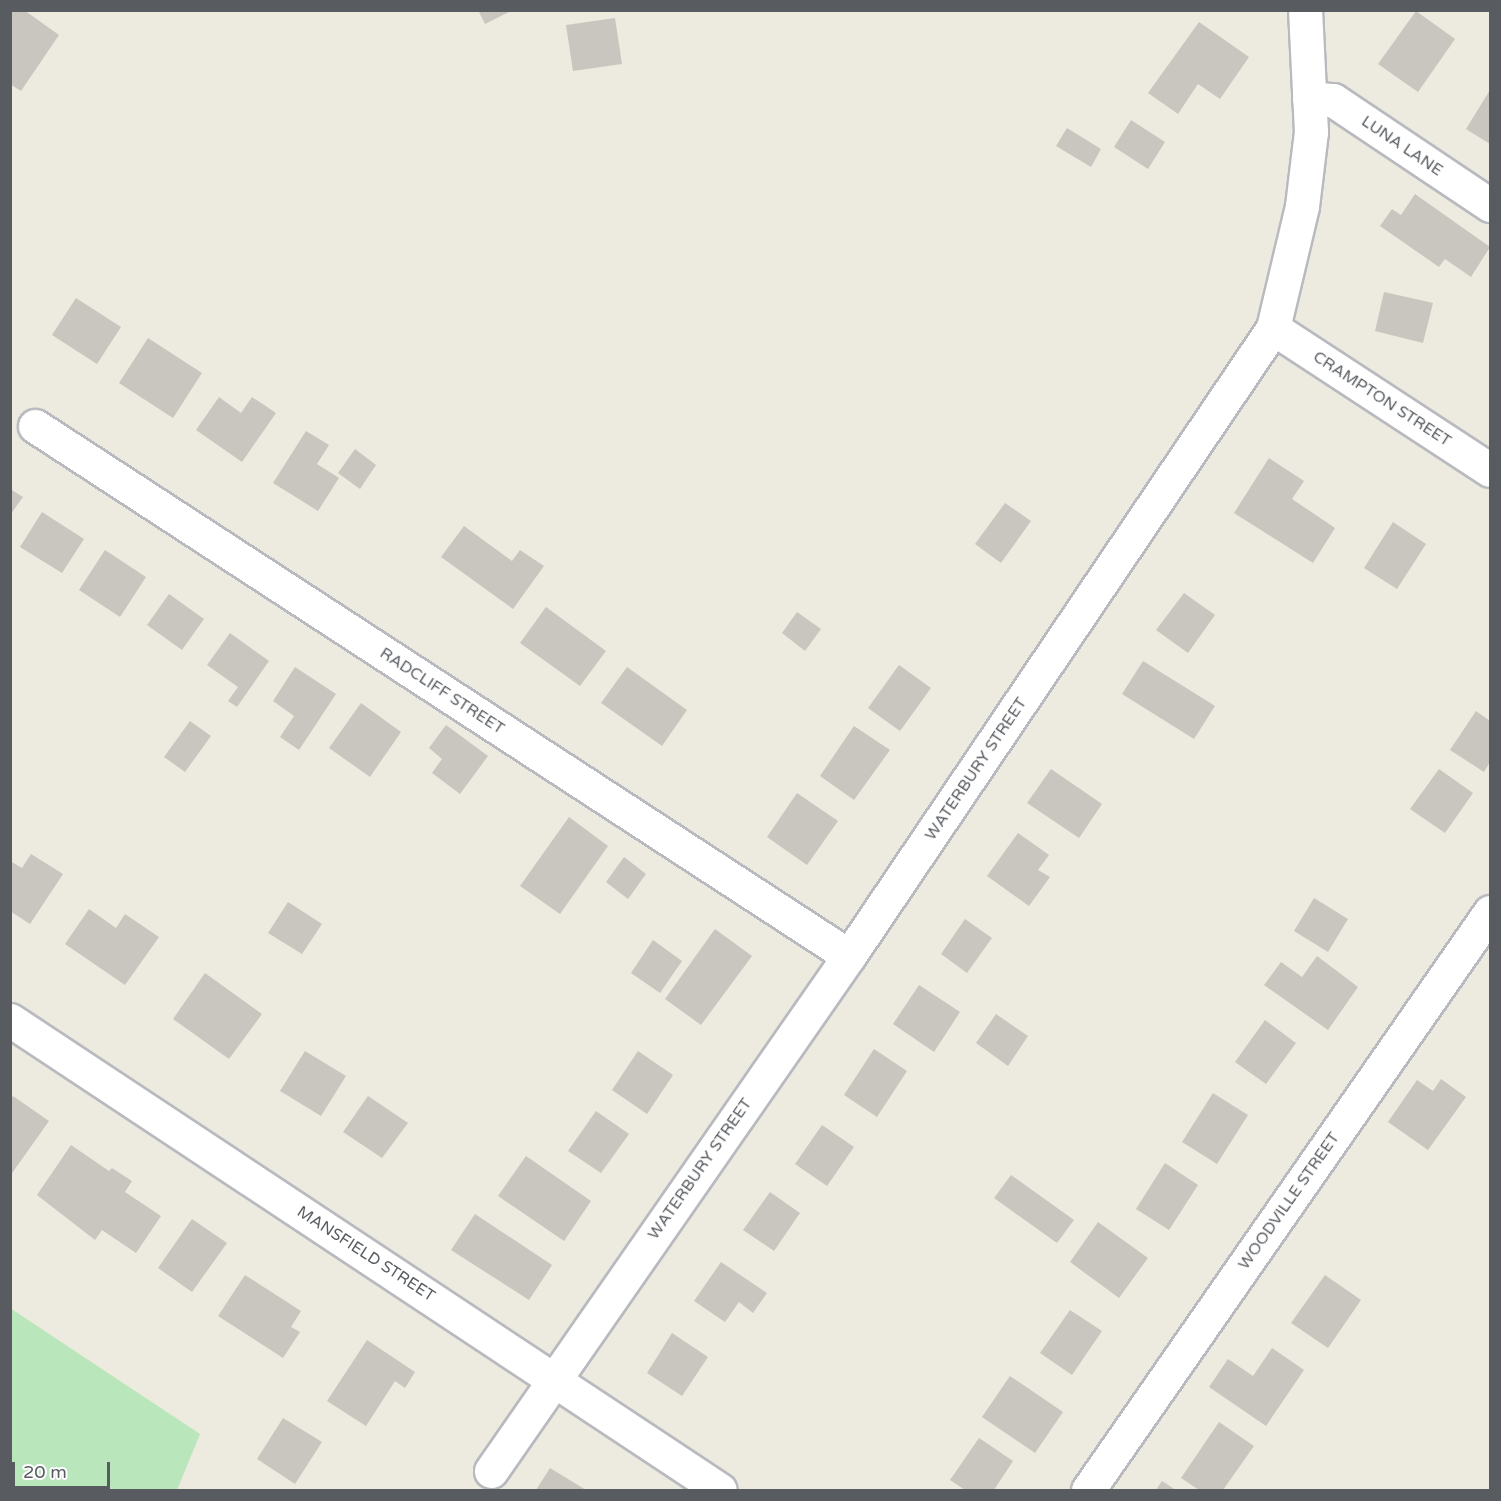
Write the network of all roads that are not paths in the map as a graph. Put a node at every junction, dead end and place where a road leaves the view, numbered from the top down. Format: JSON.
{"nodes":[{"id":1,"x":1298,"y":15,"type":"edge"},
{"id":2,"x":1309,"y":98,"type":"junction"},
{"id":3,"x":1491,"y":205,"type":"edge"},
{"id":4,"x":1273,"y":328,"type":"junction"},
{"id":5,"x":35,"y":426,"type":"dead end"},
{"id":6,"x":1491,"y":470,"type":"edge"},
{"id":7,"x":1491,"y":912,"type":"edge"},
{"id":8,"x":849,"y":956,"type":"junction"},
{"id":9,"x":10,"y":1020,"type":"edge"},
{"id":10,"x":554,"y":1377,"type":"junction"},
{"id":11,"x":491,"y":1471,"type":"dead end"},
{"id":12,"x":720,"y":1491,"type":"edge"},
{"id":13,"x":1088,"y":1491,"type":"edge"}],
"edges":[{"from":1,"to":2,"type":"street","name":"WATERBURY STREET"},
{"from":2,"to":3,"type":"street","name":"LUNA LANE"},
{"from":2,"to":4,"type":"street","name":"WATERBURY STREET"},
{"from":4,"to":6,"type":"street","name":"CRAMPTON STREET"},
{"from":4,"to":8,"type":"street","name":"WATERBURY STREET"},
{"from":5,"to":8,"type":"street","name":"RADCLIFF STREET"},
{"from":7,"to":13,"type":"street","name":"WOODVILLE STREET"},
{"from":8,"to":10,"type":"street","name":"WATERBURY STREET"},
{"from":9,"to":10,"type":"street","name":"MANSFIELD STREET"},
{"from":10,"to":11,"type":"street","name":"WATERBURY STREET"},
{"from":10,"to":12,"type":"street","name":"MANSFIELD STREET"}]}
